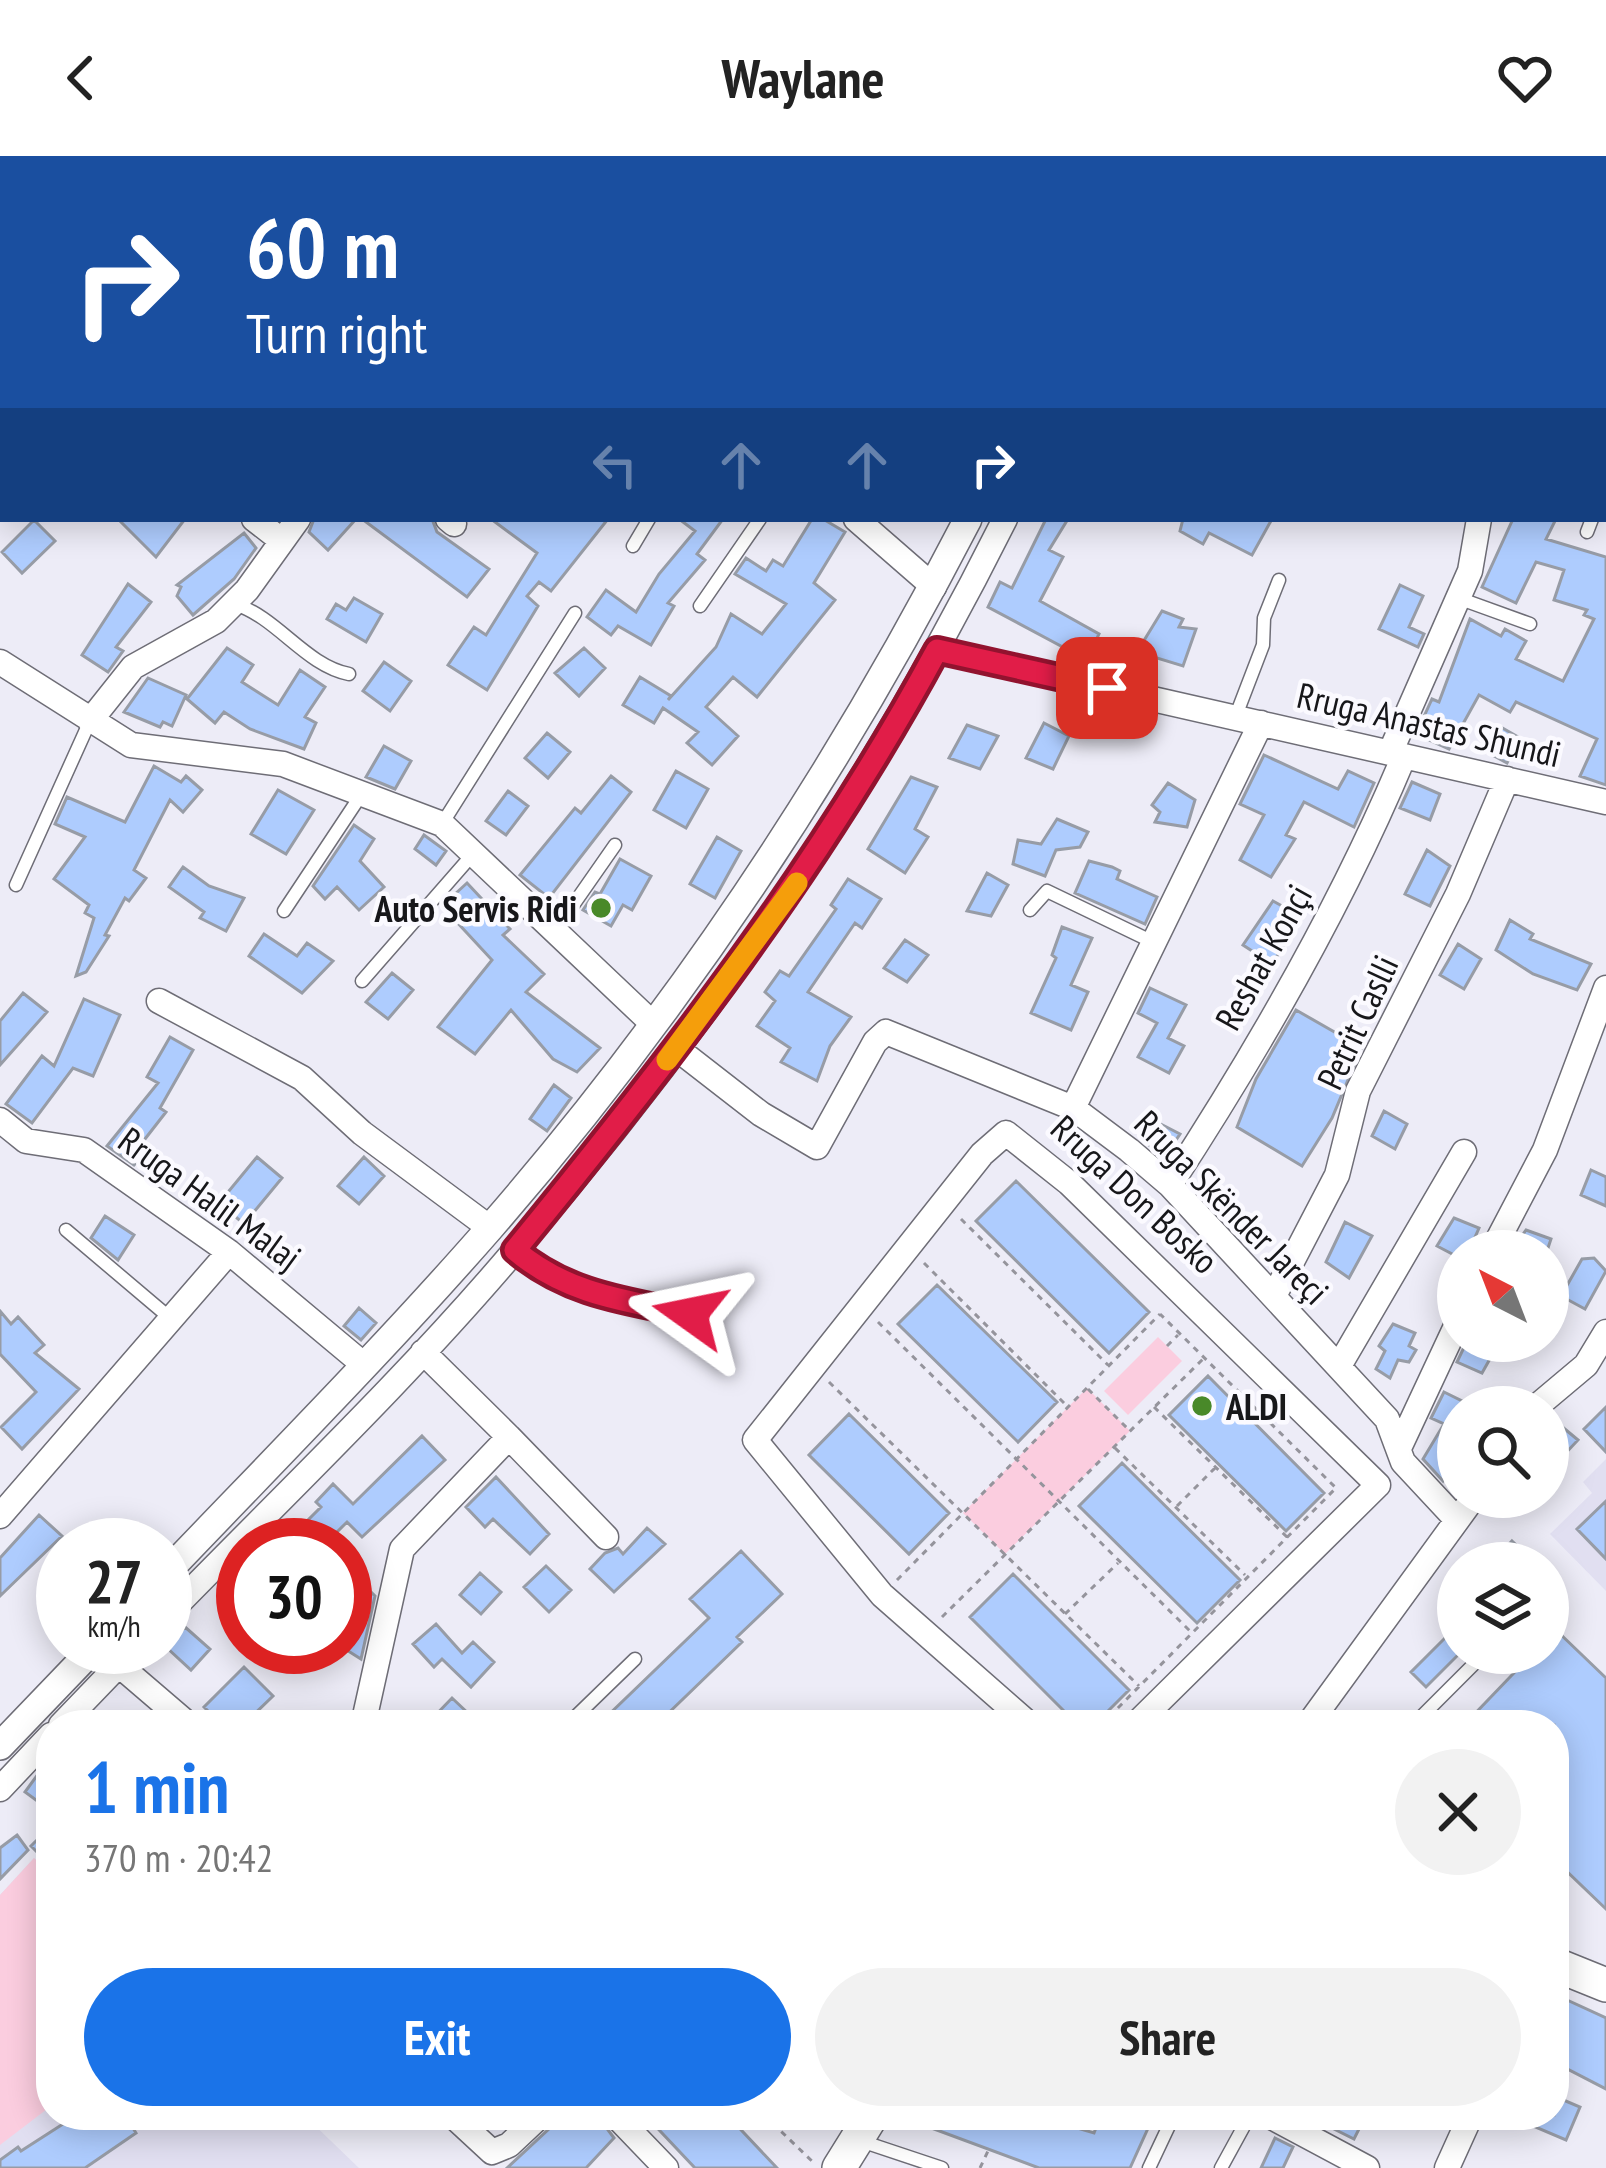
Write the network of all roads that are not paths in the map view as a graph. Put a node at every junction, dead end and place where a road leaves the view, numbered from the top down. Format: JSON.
{"nodes":[{"id":1,"x":258,"y":522,"type":"edge"},
{"id":2,"x":296,"y":522,"type":"edge"},
{"id":3,"x":647,"y":522,"type":"edge"},
{"id":4,"x":758,"y":522,"type":"edge"},
{"id":5,"x":859,"y":522,"type":"edge"},
{"id":6,"x":966,"y":522,"type":"edge"},
{"id":7,"x":1003,"y":522,"type":"edge"},
{"id":8,"x":1479,"y":522,"type":"edge"},
{"id":9,"x":281,"y":540,"type":"junction"},
{"id":10,"x":632,"y":546,"type":"dead end"},
{"id":11,"x":1279,"y":580,"type":"dead end"},
{"id":12,"x":934,"y":587,"type":"junction"},
{"id":13,"x":1456,"y":598,"type":"junction"},
{"id":14,"x":233,"y":604,"type":"junction"},
{"id":15,"x":700,"y":605,"type":"dead end"},
{"id":16,"x":574,"y":613,"type":"dead end"},
{"id":17,"x":1530,"y":623,"type":"dead end"},
{"id":18,"x":937,"y":650,"type":"junction"},
{"id":19,"x":0,"y":662,"type":"edge"},
{"id":20,"x":349,"y":674,"type":"dead end"},
{"id":21,"x":1248,"y":720,"type":"junction"},
{"id":22,"x":90,"y":721,"type":"junction"},
{"id":23,"x":1397,"y":754,"type":"junction"},
{"id":24,"x":1507,"y":779,"type":"junction"},
{"id":25,"x":362,"y":792,"type":"junction"},
{"id":26,"x":1606,"y":802,"type":"edge"},
{"id":27,"x":442,"y":824,"type":"junction"},
{"id":28,"x":615,"y":845,"type":"dead end"},
{"id":29,"x":473,"y":854,"type":"junction"},
{"id":30,"x":16,"y":885,"type":"dead end"},
{"id":31,"x":1030,"y":910,"type":"dead end"},
{"id":32,"x":284,"y":911,"type":"dead end"},
{"id":33,"x":555,"y":931,"type":"junction"},
{"id":34,"x":1153,"y":941,"type":"junction"},
{"id":35,"x":362,"y":981,"type":"dead end"},
{"id":36,"x":1606,"y":988,"type":"edge"},
{"id":37,"x":159,"y":1001,"type":"dead end"},
{"id":38,"x":653,"y":1024,"type":"junction"},
{"id":39,"x":676,"y":1048,"type":"junction"},
{"id":40,"x":1072,"y":1108,"type":"junction"},
{"id":41,"x":0,"y":1120,"type":"edge"},
{"id":42,"x":1464,"y":1152,"type":"dead end"},
{"id":43,"x":1170,"y":1185,"type":"junction"},
{"id":44,"x":490,"y":1228,"type":"junction"},
{"id":45,"x":65,"y":1230,"type":"dead end"},
{"id":46,"x":1503,"y":1230,"type":"edge"},
{"id":47,"x":515,"y":1250,"type":"junction"},
{"id":48,"x":229,"y":1252,"type":"junction"},
{"id":49,"x":1274,"y":1296,"type":"junction"},
{"id":50,"x":690,"y":1314,"type":"dead end"},
{"id":51,"x":170,"y":1318,"type":"junction"},
{"id":52,"x":1606,"y":1332,"type":"edge"},
{"id":53,"x":423,"y":1352,"type":"junction"},
{"id":54,"x":1439,"y":1362,"type":"edge"},
{"id":55,"x":364,"y":1364,"type":"junction"},
{"id":56,"x":1339,"y":1366,"type":"junction"},
{"id":57,"x":1561,"y":1386,"type":"edge"},
{"id":58,"x":509,"y":1437,"type":"junction"},
{"id":59,"x":1400,"y":1446,"type":"junction"},
{"id":60,"x":0,"y":1516,"type":"edge"},
{"id":61,"x":1457,"y":1520,"type":"joint"},
{"id":62,"x":606,"y":1537,"type":"dead end"},
{"id":63,"x":192,"y":1546,"type":"edge"},
{"id":64,"x":192,"y":1589,"type":"edge"},
{"id":65,"x":635,"y":1659,"type":"dead end"},
{"id":66,"x":70,"y":1674,"type":"edge"},
{"id":67,"x":110,"y":1674,"type":"edge"},
{"id":68,"x":143,"y":1674,"type":"edge"},
{"id":69,"x":1464,"y":1674,"type":"edge"},
{"id":70,"x":75,"y":1710,"type":"edge"},
{"id":71,"x":176,"y":1710,"type":"edge"},
{"id":72,"x":365,"y":1710,"type":"edge"},
{"id":73,"x":582,"y":1710,"type":"edge"},
{"id":74,"x":1013,"y":1710,"type":"edge"},
{"id":75,"x":1142,"y":1710,"type":"edge"},
{"id":76,"x":1319,"y":1710,"type":"edge"},
{"id":77,"x":1428,"y":1710,"type":"edge"},
{"id":78,"x":0,"y":1746,"type":"edge"},
{"id":79,"x":36,"y":1752,"type":"edge"},
{"id":80,"x":0,"y":1789,"type":"edge"},
{"id":81,"x":1569,"y":1970,"type":"edge"},
{"id":82,"x":1606,"y":1985,"type":"edge"},
{"id":83,"x":468,"y":2130,"type":"edge"},
{"id":84,"x":525,"y":2130,"type":"edge"},
{"id":85,"x":629,"y":2130,"type":"edge"},
{"id":86,"x":862,"y":2130,"type":"edge"},
{"id":87,"x":870,"y":2130,"type":"edge"},
{"id":88,"x":1167,"y":2130,"type":"edge"},
{"id":89,"x":1242,"y":2130,"type":"edge"},
{"id":90,"x":1296,"y":2130,"type":"edge"},
{"id":91,"x":1464,"y":2130,"type":"edge"},
{"id":92,"x":666,"y":2168,"type":"edge"},
{"id":93,"x":838,"y":2168,"type":"edge"},
{"id":94,"x":942,"y":2168,"type":"edge"},
{"id":95,"x":1149,"y":2168,"type":"edge"},
{"id":96,"x":1221,"y":2168,"type":"edge"},
{"id":97,"x":1367,"y":2168,"type":"edge"},
{"id":98,"x":1448,"y":2168,"type":"edge"}],
"edges":[{"from":1,"to":9,"type":"street"},
{"from":2,"to":9,"type":"street"},
{"from":3,"to":10,"type":"lane"},
{"from":4,"to":15,"type":"lane"},
{"from":5,"to":12,"type":"street"},
{"from":6,"to":12,"type":"street"},
{"from":7,"to":18,"type":"street"},
{"from":8,"to":13,"type":"street","name":"Reshat Konçi"},
{"from":9,"to":14,"type":"street"},
{"from":11,"to":21,"type":"lane","name":"Rruga Anastas Shundi"},
{"from":12,"to":38,"type":"street"},
{"from":13,"to":17,"type":"lane"},
{"from":13,"to":23,"type":"street","name":"Reshat Konçi"},
{"from":14,"to":20,"type":"lane"},
{"from":14,"to":22,"type":"street"},
{"from":16,"to":27,"type":"lane"},
{"from":18,"to":21,"type":"street","name":"Rruga Anastas Shundi"},
{"from":18,"to":39,"type":"street"},
{"from":19,"to":22,"type":"street"},
{"from":21,"to":23,"type":"street","name":"Rruga Anastas Shundi"},
{"from":21,"to":34,"type":"street"},
{"from":22,"to":25,"type":"street"},
{"from":22,"to":30,"type":"lane"},
{"from":23,"to":24,"type":"street","name":"Rruga Anastas Shundi"},
{"from":23,"to":43,"type":"street","name":"Reshat Konçi"},
{"from":24,"to":26,"type":"street","name":"Rruga Anastas Shundi"},
{"from":24,"to":49,"type":"street","name":"Petrit Caslli"},
{"from":25,"to":27,"type":"street"},
{"from":25,"to":32,"type":"lane"},
{"from":27,"to":29,"type":"street"},
{"from":28,"to":33,"type":"lane"},
{"from":29,"to":33,"type":"street"},
{"from":29,"to":35,"type":"lane"},
{"from":31,"to":34,"type":"lane"},
{"from":33,"to":38,"type":"street"},
{"from":34,"to":40,"type":"street"},
{"from":36,"to":46,"type":"street"},
{"from":37,"to":44,"type":"street"},
{"from":38,"to":44,"type":"street"},
{"from":39,"to":40,"type":"street","name":"Rruga Skënder Jareçi"},
{"from":39,"to":47,"type":"street"},
{"from":40,"to":43,"type":"street","name":"Rruga Skënder Jareçi"},
{"from":41,"to":48,"type":"street","name":"Rruga Halil Malaj"},
{"from":42,"to":56,"type":"street","name":"Rruga Skënder Jareçi"},
{"from":43,"to":49,"type":"street","name":"Rruga Skënder Jareçi"},
{"from":44,"to":55,"type":"street"},
{"from":45,"to":51,"type":"lane"},
{"from":47,"to":50,"type":"street"},
{"from":47,"to":53,"type":"street"},
{"from":48,"to":51,"type":"street"},
{"from":48,"to":55,"type":"street","name":"Rruga Halil Malaj"},
{"from":49,"to":56,"type":"street","name":"Rruga Skënder Jareçi"},
{"from":51,"to":60,"type":"street"},
{"from":52,"to":57,"type":"street"},
{"from":53,"to":58,"type":"street"},
{"from":53,"to":64,"type":"street"},
{"from":54,"to":59,"type":"street"},
{"from":55,"to":63,"type":"street"},
{"from":56,"to":59,"type":"street","name":"Rruga Skënder Jareçi"},
{"from":58,"to":62,"type":"street"},
{"from":58,"to":72,"type":"street"},
{"from":59,"to":61,"type":"street","name":"Rruga Skënder Jareçi"},
{"from":61,"to":76,"type":"street"},
{"from":65,"to":73,"type":"lane"},
{"from":66,"to":78,"type":"street"},
{"from":67,"to":70,"type":"street"},
{"from":68,"to":71,"type":"street"},
{"from":69,"to":77,"type":"lane"},
{"from":74,"to":75,"type":"street","name":"Rruga Don Bosko"},
{"from":79,"to":80,"type":"street"},
{"from":81,"to":82,"type":"main road"},
{"from":83,"to":84,"type":"street"},
{"from":85,"to":92,"type":"street"},
{"from":86,"to":93,"type":"main road"},
{"from":87,"to":94,"type":"lane"},
{"from":88,"to":95,"type":"lane"},
{"from":89,"to":96,"type":"lane"},
{"from":90,"to":97,"type":"street"},
{"from":91,"to":98,"type":"street"}]}
